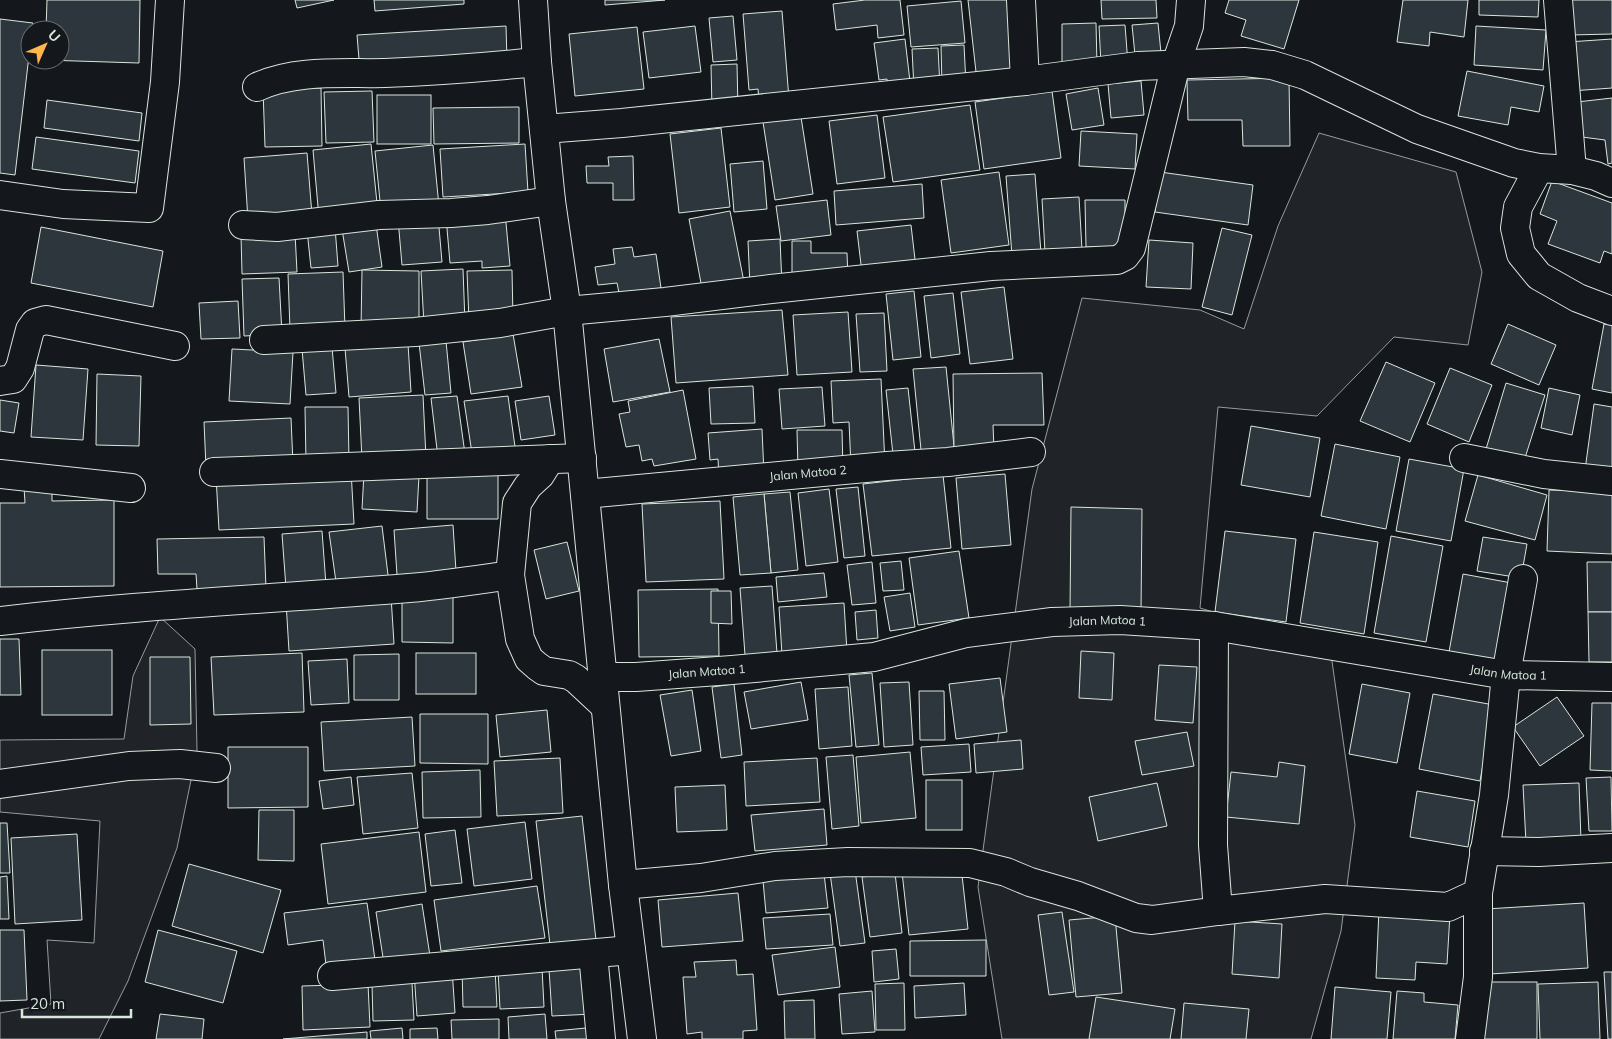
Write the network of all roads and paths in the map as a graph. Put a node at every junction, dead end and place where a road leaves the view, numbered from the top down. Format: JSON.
{"nodes":[{"id":1,"x":170,"y":0,"type":"edge"},
{"id":2,"x":533,"y":0,"type":"edge"},
{"id":3,"x":1022,"y":0,"type":"edge"},
{"id":4,"x":1191,"y":0,"type":"edge"},
{"id":5,"x":1558,"y":0,"type":"edge"},
{"id":6,"x":537,"y":62,"type":"junction"},
{"id":7,"x":1176,"y":64,"type":"junction"},
{"id":8,"x":1025,"y":80,"type":"junction"},
{"id":9,"x":257,"y":87,"type":"dead end"},
{"id":10,"x":544,"y":129,"type":"junction"},
{"id":11,"x":1539,"y":168,"type":"junction"},
{"id":12,"x":1572,"y":170,"type":"junction"},
{"id":13,"x":1612,"y":184,"type":"edge"},
{"id":14,"x":0,"y":196,"type":"edge"},
{"id":15,"x":550,"y":201,"type":"junction"},
{"id":16,"x":243,"y":225,"type":"dead end"},
{"id":17,"x":567,"y":311,"type":"junction"},
{"id":18,"x":1612,"y":311,"type":"edge"},
{"id":19,"x":264,"y":340,"type":"dead end"},
{"id":20,"x":175,"y":346,"type":"dead end"},
{"id":21,"x":0,"y":381,"type":"edge"},
{"id":22,"x":1031,"y":452,"type":"dead end"},
{"id":23,"x":582,"y":458,"type":"junction"},
{"id":24,"x":1464,"y":458,"type":"dead end"},
{"id":25,"x":550,"y":459,"type":"junction"},
{"id":26,"x":214,"y":472,"type":"dead end"},
{"id":27,"x":0,"y":474,"type":"edge"},
{"id":28,"x":1612,"y":481,"type":"edge"},
{"id":29,"x":131,"y":488,"type":"dead end"},
{"id":30,"x":585,"y":494,"type":"junction"},
{"id":31,"x":510,"y":576,"type":"junction"},
{"id":32,"x":1524,"y":579,"type":"dead end"},
{"id":33,"x":0,"y":621,"type":"edge"},
{"id":34,"x":1214,"y":626,"type":"junction"},
{"id":35,"x":1506,"y":676,"type":"junction"},
{"id":36,"x":602,"y":677,"type":"junction"},
{"id":37,"x":1612,"y":677,"type":"edge"},
{"id":38,"x":605,"y":706,"type":"junction"},
{"id":39,"x":216,"y":768,"type":"dead end"},
{"id":40,"x":0,"y":784,"type":"edge"},
{"id":41,"x":1612,"y":848,"type":"edge"},
{"id":42,"x":1484,"y":851,"type":"junction"},
{"id":43,"x":623,"y":885,"type":"junction"},
{"id":44,"x":1478,"y":893,"type":"junction"},
{"id":45,"x":1218,"y":910,"type":"junction"},
{"id":46,"x":631,"y":950,"type":"junction"},
{"id":47,"x":594,"y":954,"type":"junction"},
{"id":48,"x":332,"y":976,"type":"dead end"},
{"id":49,"x":601,"y":1039,"type":"edge"},
{"id":50,"x":642,"y":1039,"type":"edge"},
{"id":51,"x":1470,"y":1039,"type":"edge"}],
"edges":[{"from":1,"to":14,"type":"street"},
{"from":2,"to":6,"type":"street"},
{"from":3,"to":8,"type":"street"},
{"from":4,"to":7,"type":"street"},
{"from":5,"to":12,"type":"street"},
{"from":6,"to":9,"type":"street"},
{"from":6,"to":10,"type":"street"},
{"from":7,"to":8,"type":"street"},
{"from":7,"to":11,"type":"street"},
{"from":7,"to":17,"type":"street"},
{"from":8,"to":10,"type":"street"},
{"from":10,"to":15,"type":"street"},
{"from":11,"to":12,"type":"street"},
{"from":11,"to":18,"type":"street"},
{"from":12,"to":13,"type":"street"},
{"from":15,"to":16,"type":"street"},
{"from":15,"to":17,"type":"street"},
{"from":17,"to":19,"type":"street"},
{"from":17,"to":23,"type":"street"},
{"from":20,"to":21,"type":"street"},
{"from":22,"to":30,"type":"street","name":"Jalan Matoa 2"},
{"from":23,"to":25,"type":"street"},
{"from":23,"to":30,"type":"street"},
{"from":24,"to":28,"type":"street"},
{"from":25,"to":26,"type":"street"},
{"from":25,"to":31,"type":"street"},
{"from":27,"to":29,"type":"street"},
{"from":30,"to":36,"type":"street"},
{"from":31,"to":33,"type":"street"},
{"from":31,"to":38,"type":"street"},
{"from":32,"to":35,"type":"street"},
{"from":34,"to":35,"type":"street","name":"Jalan Matoa 1"},
{"from":34,"to":36,"type":"street","name":"Jalan Matoa 1"},
{"from":34,"to":45,"type":"street"},
{"from":35,"to":37,"type":"street","name":"Jalan Matoa 1"},
{"from":35,"to":42,"type":"street"},
{"from":36,"to":38,"type":"street"},
{"from":38,"to":43,"type":"street"},
{"from":39,"to":40,"type":"street"},
{"from":41,"to":42,"type":"street"},
{"from":42,"to":44,"type":"street"},
{"from":43,"to":45,"type":"street"},
{"from":43,"to":46,"type":"street"},
{"from":44,"to":45,"type":"street"},
{"from":44,"to":51,"type":"street"},
{"from":46,"to":47,"type":"street"},
{"from":46,"to":50,"type":"street"},
{"from":47,"to":48,"type":"street"},
{"from":47,"to":49,"type":"street"}]}
